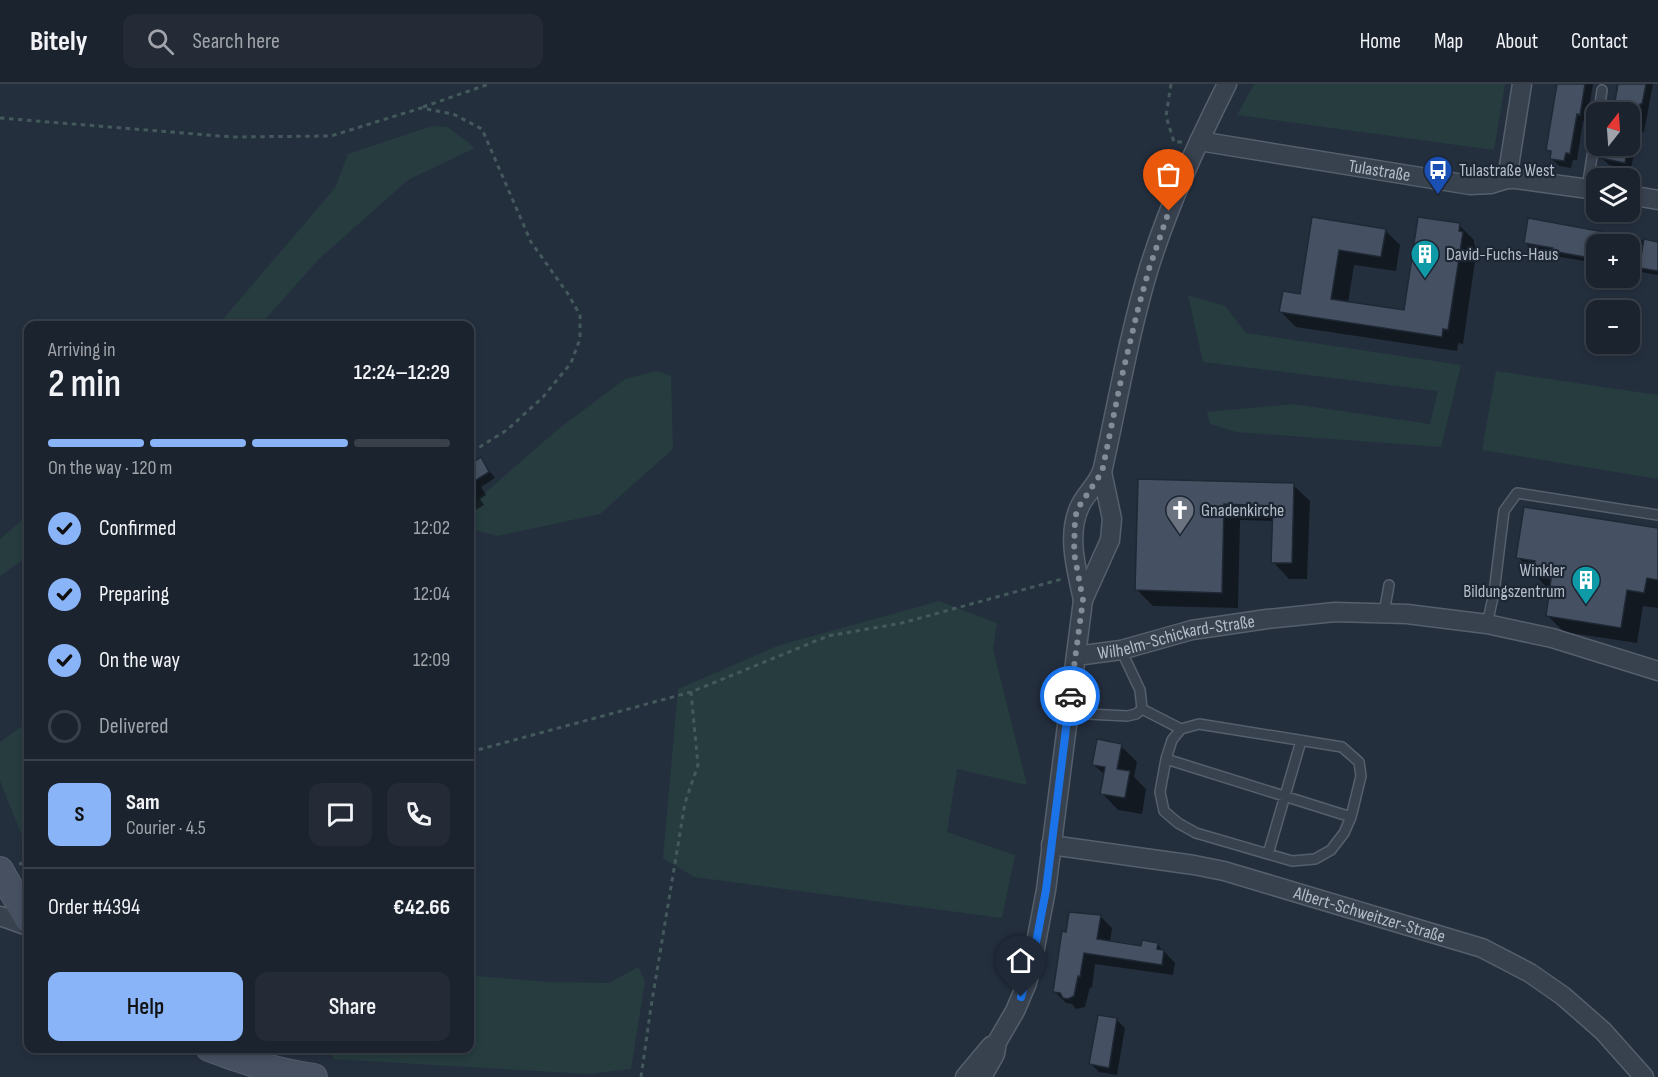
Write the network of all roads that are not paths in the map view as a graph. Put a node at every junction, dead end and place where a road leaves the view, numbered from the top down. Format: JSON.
{"nodes":[{"id":1,"x":1227,"y":84,"type":"edge"},
{"id":2,"x":1522,"y":84,"type":"edge"},
{"id":3,"x":1602,"y":90,"type":"dead end"},
{"id":4,"x":1600,"y":102,"type":"edge"},
{"id":5,"x":1199,"y":141,"type":"junction"},
{"id":6,"x":1507,"y":179,"type":"junction"},
{"id":7,"x":1586,"y":188,"type":"edge"},
{"id":8,"x":1640,"y":197,"type":"edge"},
{"id":9,"x":1658,"y":200,"type":"edge"},
{"id":10,"x":1102,"y":472,"type":"junction"},
{"id":11,"x":1658,"y":515,"type":"edge"},
{"id":12,"x":1389,"y":585,"type":"dead end"},
{"id":13,"x":1083,"y":600,"type":"junction"},
{"id":14,"x":1384,"y":613,"type":"junction"},
{"id":15,"x":1487,"y":624,"type":"junction"},
{"id":16,"x":1121,"y":650,"type":"junction"},
{"id":17,"x":1076,"y":656,"type":"junction"},
{"id":18,"x":1658,"y":671,"type":"edge"},
{"id":19,"x":1142,"y":709,"type":"junction"},
{"id":20,"x":1068,"y":713,"type":"junction"},
{"id":21,"x":1180,"y":729,"type":"junction"},
{"id":22,"x":1301,"y":741,"type":"junction"},
{"id":23,"x":1166,"y":759,"type":"junction"},
{"id":24,"x":1285,"y":796,"type":"junction"},
{"id":25,"x":1351,"y":817,"type":"junction"},
{"id":26,"x":1051,"y":845,"type":"junction"},
{"id":27,"x":1268,"y":854,"type":"junction"},
{"id":28,"x":0,"y":870,"type":"edge"},
{"id":29,"x":24,"y":913,"type":"edge"},
{"id":30,"x":0,"y":916,"type":"edge"},
{"id":31,"x":24,"y":925,"type":"edge"},
{"id":32,"x":999,"y":1038,"type":"junction"},
{"id":33,"x":221,"y":1053,"type":"edge"},
{"id":34,"x":314,"y":1077,"type":"edge"},
{"id":35,"x":965,"y":1077,"type":"edge"},
{"id":36,"x":982,"y":1077,"type":"edge"},
{"id":37,"x":1644,"y":1077,"type":"edge"}],
"edges":[{"from":1,"to":5,"type":"street"},
{"from":2,"to":6,"type":"street"},
{"from":3,"to":4,"type":"lane"},
{"from":5,"to":6,"type":"street","name":"Tulastraße"},
{"from":5,"to":10,"type":"street"},
{"from":6,"to":7,"type":"street","name":"Tulastraße"},
{"from":8,"to":9,"type":"street"},
{"from":10,"to":13,"type":"street"},
{"from":10,"to":13,"type":"street"},
{"from":11,"to":15,"type":"lane"},
{"from":12,"to":14,"type":"lane"},
{"from":13,"to":17,"type":"street"},
{"from":14,"to":15,"type":"street","name":"Wilhelm-Schickard-Straße"},
{"from":14,"to":16,"type":"street","name":"Wilhelm-Schickard-Straße"},
{"from":15,"to":18,"type":"street","name":"Wilhelm-Schickard-Straße"},
{"from":16,"to":17,"type":"street","name":"Wilhelm-Schickard-Straße"},
{"from":16,"to":19,"type":"lane"},
{"from":17,"to":20,"type":"street","name":"Wilhelm-Schickard-Straße"},
{"from":19,"to":20,"type":"lane"},
{"from":19,"to":21,"type":"lane"},
{"from":20,"to":26,"type":"street","name":"Wilhelm-Schickard-Straße"},
{"from":21,"to":22,"type":"lane"},
{"from":21,"to":23,"type":"lane"},
{"from":22,"to":24,"type":"lane"},
{"from":22,"to":25,"type":"lane"},
{"from":23,"to":24,"type":"lane"},
{"from":23,"to":27,"type":"lane"},
{"from":24,"to":25,"type":"lane"},
{"from":24,"to":27,"type":"lane"},
{"from":25,"to":27,"type":"lane"},
{"from":26,"to":32,"type":"street","name":"Wilhelm-Schickard-Straße"},
{"from":26,"to":37,"type":"street","name":"Albert-Schweitzer-Straße"},
{"from":28,"to":29,"type":"main road"},
{"from":30,"to":31,"type":"street"},
{"from":32,"to":35,"type":"street"},
{"from":32,"to":36,"type":"street"},
{"from":33,"to":34,"type":"main road"}]}
